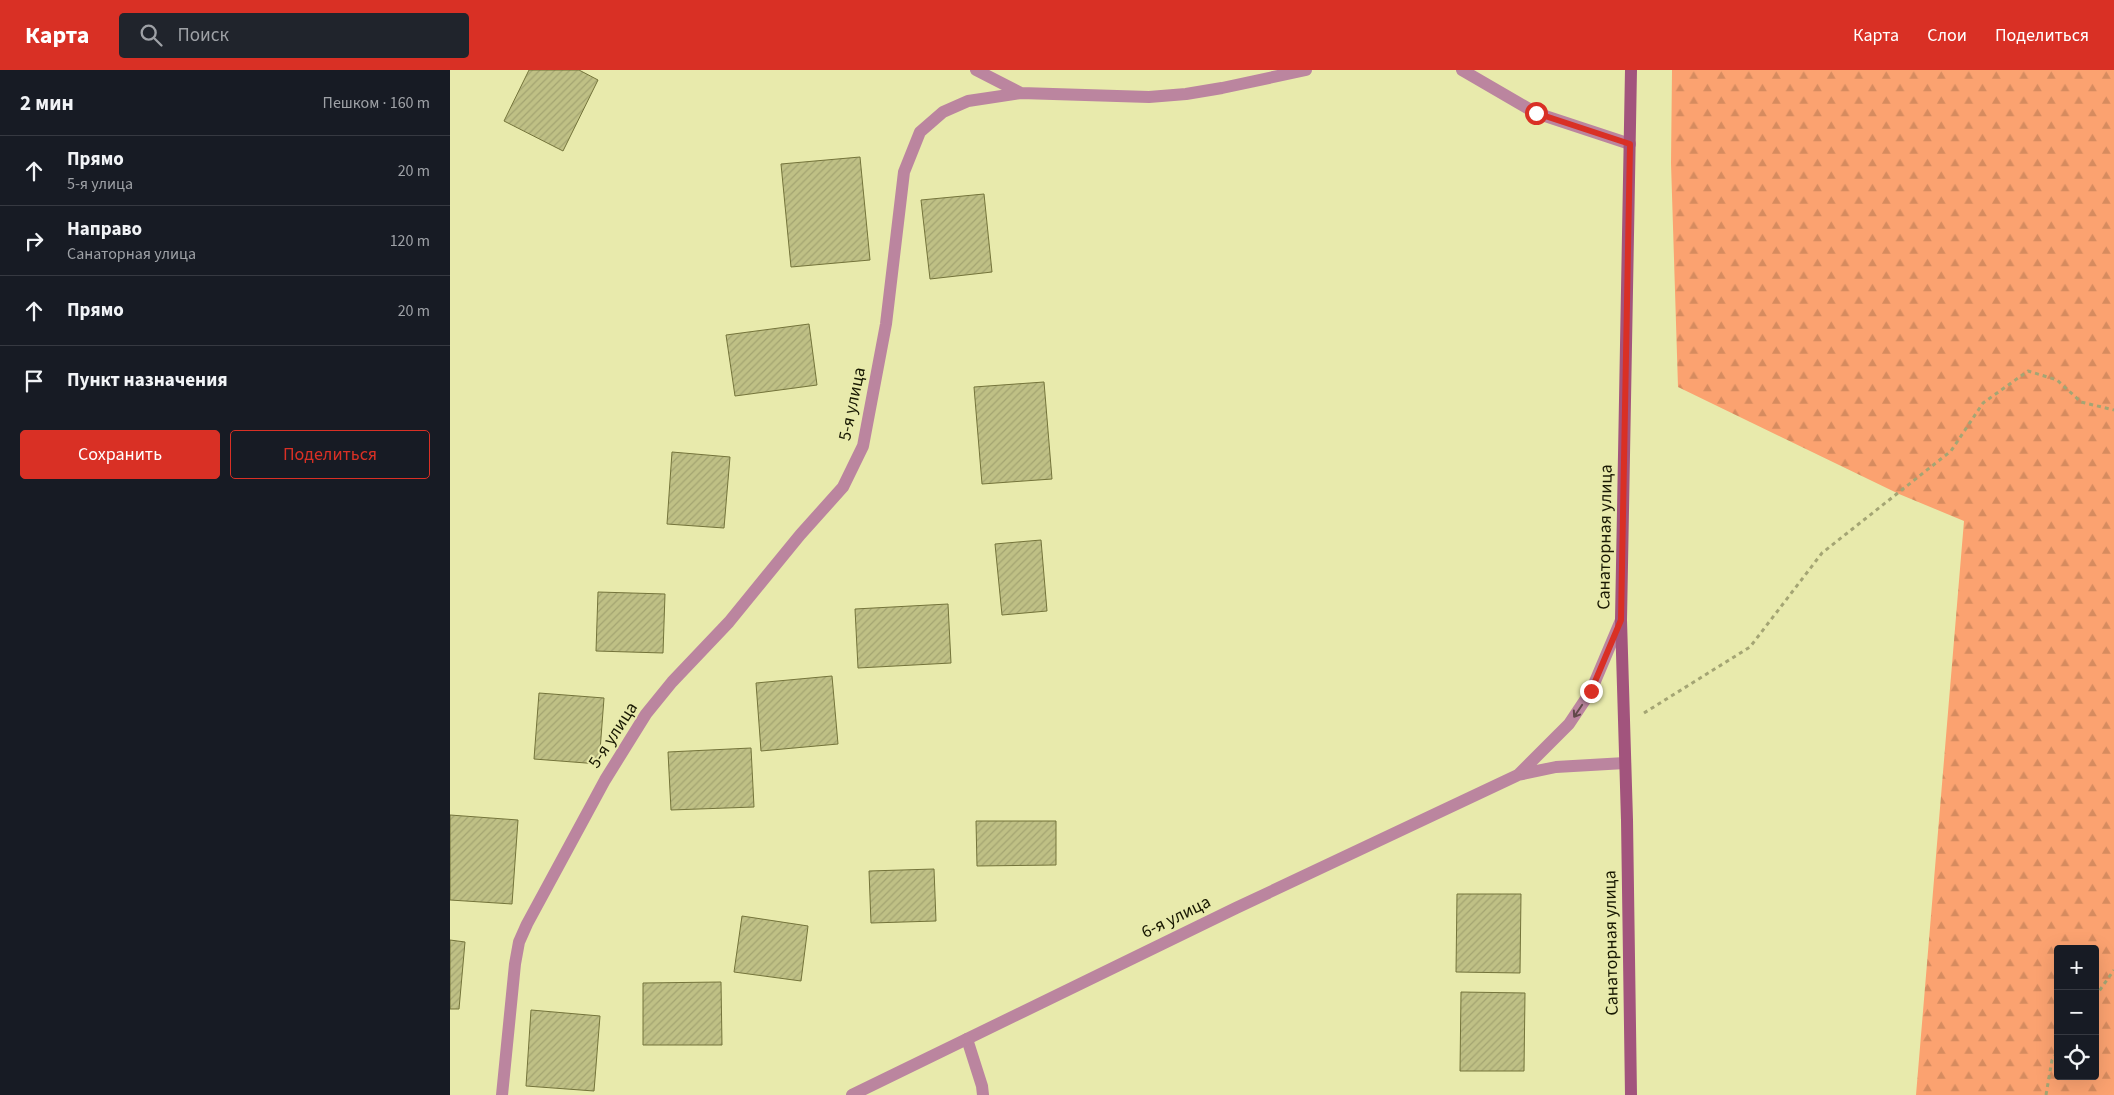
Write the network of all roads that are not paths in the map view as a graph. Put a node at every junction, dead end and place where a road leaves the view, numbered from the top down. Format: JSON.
{"nodes":[{"id":1,"x":976,"y":70,"type":"edge"},
{"id":2,"x":1306,"y":70,"type":"edge"},
{"id":3,"x":1462,"y":70,"type":"edge"},
{"id":4,"x":1631,"y":70,"type":"edge"},
{"id":5,"x":1021,"y":93,"type":"junction"},
{"id":6,"x":1630,"y":144,"type":"junction"},
{"id":7,"x":1621,"y":620,"type":"junction"},
{"id":8,"x":1625,"y":763,"type":"junction"},
{"id":9,"x":1518,"y":775,"type":"junction"},
{"id":10,"x":967,"y":1039,"type":"junction"},
{"id":11,"x":502,"y":1095,"type":"edge"},
{"id":12,"x":852,"y":1095,"type":"edge"},
{"id":13,"x":982,"y":1095,"type":"edge"},
{"id":14,"x":1631,"y":1095,"type":"edge"}],
"edges":[{"from":1,"to":5,"type":"street"},
{"from":2,"to":5,"type":"street","name":"5-я улица"},
{"from":3,"to":6,"type":"street"},
{"from":4,"to":6,"type":"main road","name":"Санаторная улица"},
{"from":5,"to":11,"type":"street","name":"5-я улица"},
{"from":6,"to":7,"type":"main road","name":"Санаторная улица"},
{"from":7,"to":8,"type":"main road","name":"Санаторная улица"},
{"from":7,"to":9,"type":"street","one_way":true},
{"from":8,"to":9,"type":"street"},
{"from":8,"to":14,"type":"main road","name":"Санаторная улица"},
{"from":9,"to":10,"type":"street","name":"6-я улица"},
{"from":10,"to":12,"type":"street","name":"6-я улица"},
{"from":10,"to":13,"type":"street"}]}
